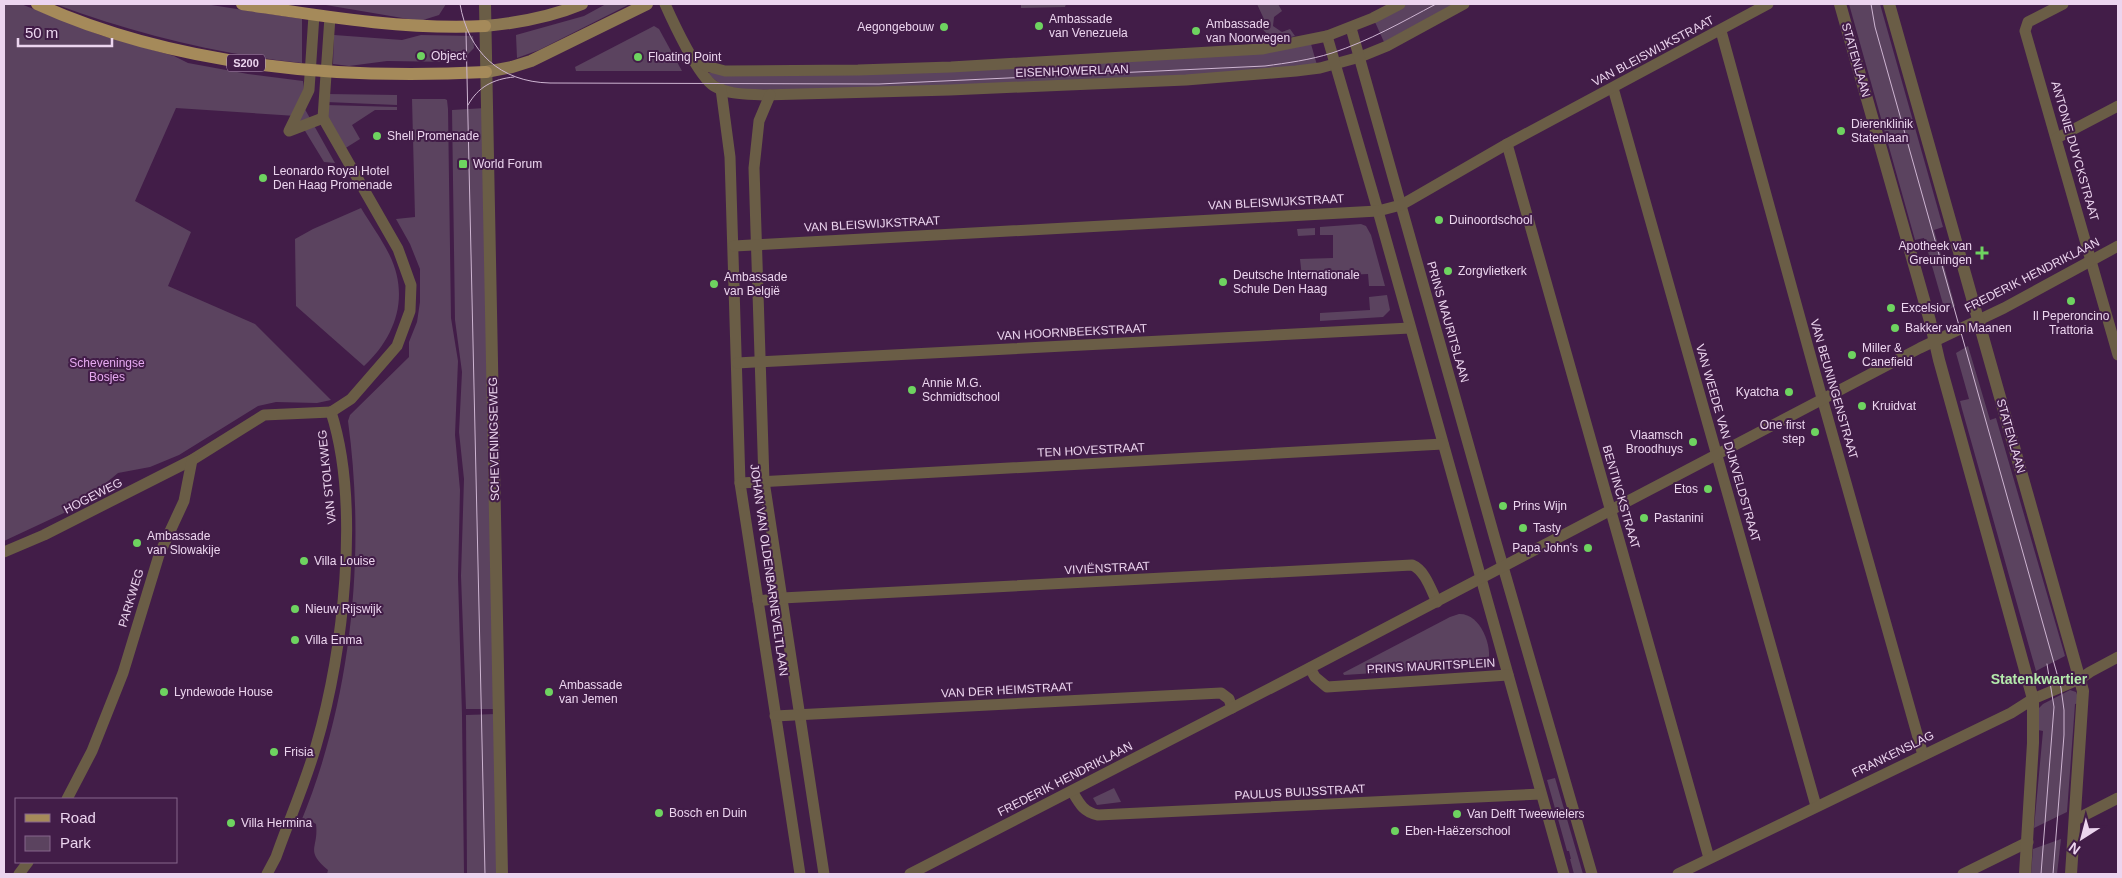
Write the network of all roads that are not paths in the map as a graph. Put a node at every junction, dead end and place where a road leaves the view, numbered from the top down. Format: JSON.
{"nodes":[{"id":1,"x":37,"y":4,"type":"edge"},
{"id":2,"x":242,"y":4,"type":"edge"},
{"id":3,"x":485,"y":4,"type":"edge"},
{"id":4,"x":582,"y":4,"type":"edge"},
{"id":5,"x":647,"y":4,"type":"edge"},
{"id":6,"x":665,"y":4,"type":"edge"},
{"id":7,"x":1400,"y":4,"type":"edge"},
{"id":8,"x":1464,"y":4,"type":"edge"},
{"id":9,"x":1768,"y":4,"type":"edge"},
{"id":10,"x":1840,"y":4,"type":"edge"},
{"id":11,"x":1889,"y":4,"type":"edge"},
{"id":12,"x":2063,"y":4,"type":"edge"},
{"id":13,"x":314,"y":15,"type":"junction"},
{"id":14,"x":330,"y":17,"type":"junction"},
{"id":15,"x":485,"y":26,"type":"junction"},
{"id":16,"x":1351,"y":28,"type":"junction"},
{"id":17,"x":1720,"y":31,"type":"junction"},
{"id":18,"x":1327,"y":36,"type":"junction"},
{"id":19,"x":688,"y":49,"type":"junction"},
{"id":20,"x":1360,"y":57,"type":"junction"},
{"id":21,"x":1335,"y":64,"type":"junction"},
{"id":22,"x":310,"y":69,"type":"junction"},
{"id":23,"x":326,"y":71,"type":"junction"},
{"id":24,"x":486,"y":72,"type":"junction"},
{"id":25,"x":1613,"y":88,"type":"junction"},
{"id":26,"x":721,"y":89,"type":"junction"},
{"id":27,"x":770,"y":95,"type":"junction"},
{"id":28,"x":2118,"y":106,"type":"edge"},
{"id":29,"x":323,"y":118,"type":"junction"},
{"id":30,"x":2057,"y":138,"type":"junction"},
{"id":31,"x":1507,"y":144,"type":"junction"},
{"id":32,"x":1400,"y":206,"type":"junction"},
{"id":33,"x":1378,"y":210,"type":"junction"},
{"id":34,"x":758,"y":244,"type":"junction"},
{"id":35,"x":734,"y":246,"type":"junction"},
{"id":36,"x":2118,"y":246,"type":"edge"},
{"id":37,"x":2091,"y":260,"type":"junction"},
{"id":38,"x":1978,"y":320,"type":"junction"},
{"id":39,"x":1410,"y":328,"type":"junction"},
{"id":40,"x":1935,"y":340,"type":"junction"},
{"id":41,"x":2118,"y":356,"type":"edge"},
{"id":42,"x":760,"y":362,"type":"junction"},
{"id":43,"x":737,"y":363,"type":"junction"},
{"id":44,"x":1822,"y":400,"type":"junction"},
{"id":45,"x":331,"y":412,"type":"junction"},
{"id":46,"x":1443,"y":444,"type":"junction"},
{"id":47,"x":1717,"y":456,"type":"junction"},
{"id":48,"x":192,"y":460,"type":"junction"},
{"id":49,"x":764,"y":481,"type":"junction"},
{"id":50,"x":740,"y":483,"type":"junction"},
{"id":51,"x":1610,"y":511,"type":"junction"},
{"id":52,"x":4,"y":552,"type":"edge"},
{"id":53,"x":1503,"y":566,"type":"junction"},
{"id":54,"x":1480,"y":578,"type":"junction"},
{"id":55,"x":782,"y":598,"type":"junction"},
{"id":56,"x":758,"y":602,"type":"junction"},
{"id":57,"x":1437,"y":602,"type":"junction"},
{"id":58,"x":2118,"y":657,"type":"edge"},
{"id":59,"x":1310,"y":668,"type":"junction"},
{"id":60,"x":1508,"y":676,"type":"junction"},
{"id":61,"x":2080,"y":679,"type":"junction"},
{"id":62,"x":2034,"y":699,"type":"junction"},
{"id":63,"x":1232,"y":708,"type":"junction"},
{"id":64,"x":775,"y":716,"type":"junction"},
{"id":65,"x":799,"y":716,"type":"junction"},
{"id":66,"x":1923,"y":755,"type":"junction"},
{"id":67,"x":1072,"y":790,"type":"junction"},
{"id":68,"x":1542,"y":794,"type":"junction"},
{"id":69,"x":68,"y":798,"type":"edge"},
{"id":70,"x":2118,"y":798,"type":"edge"},
{"id":71,"x":1816,"y":806,"type":"junction"},
{"id":72,"x":2075,"y":820,"type":"junction"},
{"id":73,"x":2028,"y":842,"type":"junction"},
{"id":74,"x":1709,"y":858,"type":"junction"},
{"id":75,"x":27,"y":863,"type":"edge"},
{"id":76,"x":20,"y":874,"type":"edge"},
{"id":77,"x":267,"y":874,"type":"edge"},
{"id":78,"x":502,"y":874,"type":"edge"},
{"id":79,"x":800,"y":874,"type":"edge"},
{"id":80,"x":824,"y":874,"type":"edge"},
{"id":81,"x":910,"y":874,"type":"edge"},
{"id":82,"x":1564,"y":874,"type":"edge"},
{"id":83,"x":1592,"y":874,"type":"edge"},
{"id":84,"x":1678,"y":874,"type":"edge"},
{"id":85,"x":1962,"y":874,"type":"edge"},
{"id":86,"x":2025,"y":874,"type":"edge"},
{"id":87,"x":2070,"y":874,"type":"edge"}],
"edges":[{"from":1,"to":22,"type":"main road","number":"S200"},
{"from":2,"to":13,"type":"main road"},
{"from":3,"to":15,"type":"street","name":"SCHEVENINGSEWEG"},
{"from":4,"to":15,"type":"main road"},
{"from":5,"to":24,"type":"main road","number":"S200"},
{"from":6,"to":19,"type":"street","name":"EISENHOWERLAAN"},
{"from":7,"to":16,"type":"street","name":"EISENHOWERLAAN"},
{"from":8,"to":20,"type":"street","name":"EISENHOWERLAAN"},
{"from":9,"to":17,"type":"street","name":"VAN BLEISWIJKSTRAAT"},
{"from":10,"to":40,"type":"street","name":"STATENLAAN"},
{"from":11,"to":38,"type":"street","name":"STATENLAAN"},
{"from":12,"to":30,"type":"street","name":"ANTONIE DUYCKSTRAAT"},
{"from":13,"to":14,"type":"main road"},
{"from":13,"to":22,"type":"street"},
{"from":14,"to":15,"type":"main road"},
{"from":14,"to":23,"type":"street"},
{"from":15,"to":24,"type":"street","name":"SCHEVENINGSEWEG"},
{"from":16,"to":18,"type":"street","name":"EISENHOWERLAAN"},
{"from":16,"to":20,"type":"street","name":"PRINS MAURITSLAAN"},
{"from":17,"to":25,"type":"street","name":"VAN BLEISWIJKSTRAAT"},
{"from":17,"to":44,"type":"street","name":"VAN BEUNINGENSTRAAT"},
{"from":18,"to":19,"type":"street","name":"EISENHOWERLAAN"},
{"from":18,"to":21,"type":"street"},
{"from":19,"to":26,"type":"street","name":"EISENHOWERLAAN"},
{"from":20,"to":21,"type":"street","name":"EISENHOWERLAAN"},
{"from":20,"to":32,"type":"street","name":"PRINS MAURITSLAAN"},
{"from":21,"to":27,"type":"street","name":"EISENHOWERLAAN"},
{"from":21,"to":33,"type":"street"},
{"from":22,"to":23,"type":"main road","number":"S200"},
{"from":22,"to":29,"type":"street"},
{"from":23,"to":24,"type":"main road","number":"S200"},
{"from":23,"to":29,"type":"street"},
{"from":24,"to":78,"type":"street","name":"SCHEVENINGSEWEG"},
{"from":25,"to":31,"type":"street","name":"VAN BLEISWIJKSTRAAT"},
{"from":25,"to":47,"type":"street","name":"VAN WEEDE VAN DIJKVELDSTRAAT"},
{"from":26,"to":27,"type":"street","name":"EISENHOWERLAAN"},
{"from":26,"to":35,"type":"street","name":"JOHAN VAN OLDENBARNEVELTLAAN"},
{"from":27,"to":34,"type":"street","name":"JOHAN VAN OLDENBARNEVELTLAAN"},
{"from":28,"to":30,"type":"street"},
{"from":29,"to":45,"type":"street","name":"VAN STOLKWEG"},
{"from":30,"to":37,"type":"street","name":"ANTONIE DUYCKSTRAAT"},
{"from":31,"to":32,"type":"street","name":"VAN BLEISWIJKSTRAAT"},
{"from":31,"to":51,"type":"street","name":"BENTINCKSTRAAT"},
{"from":32,"to":33,"type":"street","name":"VAN BLEISWIJKSTRAAT"},
{"from":32,"to":53,"type":"street","name":"PRINS MAURITSLAAN"},
{"from":33,"to":34,"type":"street","name":"VAN BLEISWIJKSTRAAT"},
{"from":33,"to":39,"type":"street"},
{"from":34,"to":35,"type":"street","name":"VAN BLEISWIJKSTRAAT"},
{"from":34,"to":42,"type":"street","name":"JOHAN VAN OLDENBARNEVELTLAAN"},
{"from":35,"to":43,"type":"street","name":"JOHAN VAN OLDENBARNEVELTLAAN"},
{"from":36,"to":37,"type":"street","name":"FREDERIK HENDRIKLAAN"},
{"from":37,"to":38,"type":"street","name":"FREDERIK HENDRIKLAAN"},
{"from":37,"to":41,"type":"street","name":"ANTONIE DUYCKSTRAAT"},
{"from":38,"to":40,"type":"street","name":"FREDERIK HENDRIKLAAN"},
{"from":38,"to":61,"type":"street","name":"STATENLAAN"},
{"from":39,"to":42,"type":"street","name":"VAN HOORNBEEKSTRAAT"},
{"from":39,"to":46,"type":"street"},
{"from":40,"to":44,"type":"street","name":"FREDERIK HENDRIKLAAN"},
{"from":40,"to":62,"type":"street","name":"STATENLAAN"},
{"from":42,"to":43,"type":"street","name":"VAN HOORNBEEKSTRAAT"},
{"from":42,"to":49,"type":"street","name":"JOHAN VAN OLDENBARNEVELTLAAN"},
{"from":43,"to":50,"type":"street","name":"JOHAN VAN OLDENBARNEVELTLAAN"},
{"from":44,"to":47,"type":"street","name":"FREDERIK HENDRIKLAAN"},
{"from":44,"to":66,"type":"street","name":"VAN BEUNINGENSTRAAT"},
{"from":45,"to":48,"type":"street"},
{"from":45,"to":77,"type":"street","name":"VAN STOLKWEG"},
{"from":46,"to":49,"type":"street","name":"TEN HOVESTRAAT"},
{"from":46,"to":54,"type":"street"},
{"from":47,"to":51,"type":"street","name":"FREDERIK HENDRIKLAAN"},
{"from":47,"to":71,"type":"street","name":"VAN WEEDE VAN DIJKVELDSTRAAT"},
{"from":48,"to":52,"type":"street","name":"HOGEWEG"},
{"from":48,"to":69,"type":"street","name":"PARKWEG"},
{"from":49,"to":50,"type":"street","name":"TEN HOVESTRAAT"},
{"from":49,"to":55,"type":"street","name":"JOHAN VAN OLDENBARNEVELTLAAN"},
{"from":50,"to":56,"type":"street","name":"JOHAN VAN OLDENBARNEVELTLAAN"},
{"from":51,"to":53,"type":"street","name":"FREDERIK HENDRIKLAAN"},
{"from":51,"to":74,"type":"street","name":"BENTINCKSTRAAT"},
{"from":53,"to":54,"type":"street","name":"FREDERIK HENDRIKLAAN"},
{"from":53,"to":83,"type":"street","name":"PRINS MAURITSLAAN"},
{"from":54,"to":57,"type":"street"},
{"from":54,"to":60,"type":"street","name":"PRINS MAURITSPLEIN"},
{"from":55,"to":56,"type":"street","name":"VIVIËNSTRAAT"},
{"from":55,"to":57,"type":"street","name":"VIVIËNSTRAAT"},
{"from":55,"to":65,"type":"street","name":"JOHAN VAN OLDENBARNEVELTLAAN"},
{"from":56,"to":64,"type":"street","name":"JOHAN VAN OLDENBARNEVELTLAAN"},
{"from":57,"to":59,"type":"street"},
{"from":58,"to":61,"type":"street","name":"FRANKENSLAG"},
{"from":59,"to":60,"type":"street","name":"PRINS MAURITSPLEIN"},
{"from":59,"to":63,"type":"street"},
{"from":60,"to":68,"type":"street"},
{"from":61,"to":62,"type":"street","name":"FRANKENSLAG"},
{"from":61,"to":72,"type":"street","name":"STATENLAAN"},
{"from":62,"to":66,"type":"street","name":"FRANKENSLAG"},
{"from":62,"to":73,"type":"street","name":"STATENLAAN"},
{"from":63,"to":65,"type":"street","name":"VAN DER HEIMSTRAAT"},
{"from":63,"to":67,"type":"street","name":"FREDERIK HENDRIKLAAN"},
{"from":64,"to":65,"type":"street","name":"VAN DER HEIMSTRAAT"},
{"from":64,"to":79,"type":"street","name":"JOHAN VAN OLDENBARNEVELTLAAN"},
{"from":65,"to":80,"type":"street","name":"JOHAN VAN OLDENBARNEVELTLAAN"},
{"from":66,"to":71,"type":"street","name":"FRANKENSLAG"},
{"from":67,"to":68,"type":"street","name":"PAULUS BUIJSSTRAAT"},
{"from":67,"to":81,"type":"street","name":"FREDERIK HENDRIKLAAN"},
{"from":68,"to":82,"type":"street"},
{"from":70,"to":72,"type":"street"},
{"from":71,"to":74,"type":"street","name":"FRANKENSLAG"},
{"from":72,"to":87,"type":"street","name":"STATENLAAN"},
{"from":73,"to":85,"type":"street"},
{"from":73,"to":86,"type":"street","name":"STATENLAAN"},
{"from":74,"to":84,"type":"street","name":"FRANKENSLAG"},
{"from":75,"to":76,"type":"street"}]}
